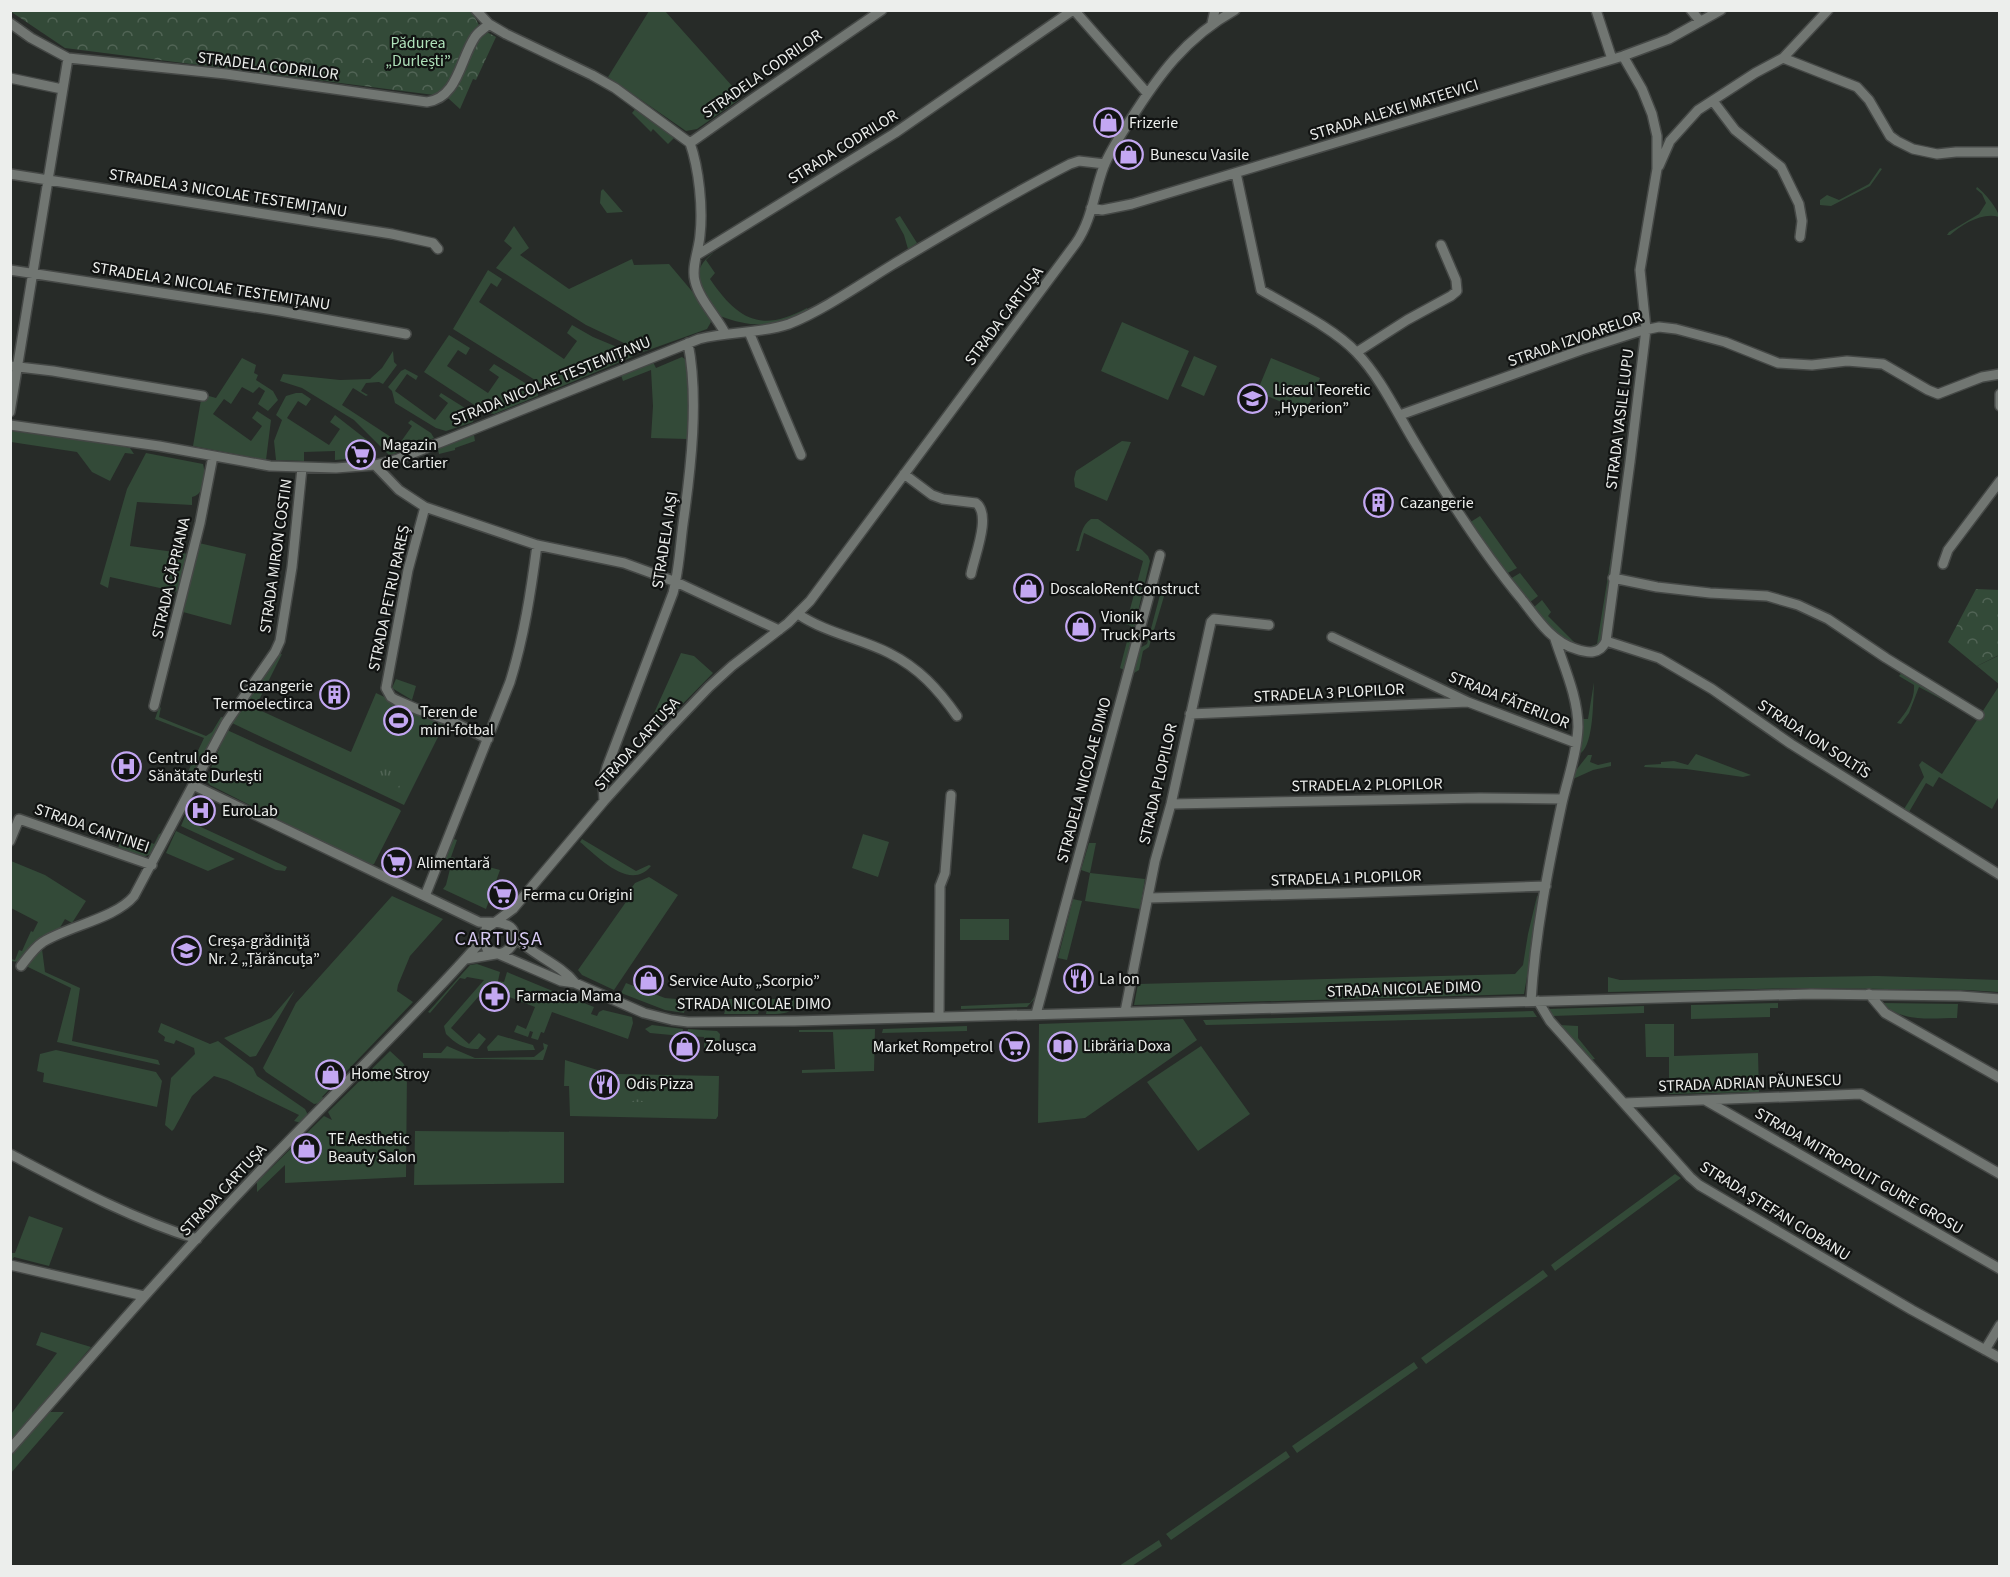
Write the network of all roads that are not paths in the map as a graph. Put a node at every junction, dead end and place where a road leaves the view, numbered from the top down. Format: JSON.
{"nodes":[{"id":1,"x":476,"y":10,"type":"edge"},
{"id":2,"x":882,"y":10,"type":"edge"},
{"id":3,"x":1074,"y":10,"type":"edge"},
{"id":4,"x":1215,"y":10,"type":"edge"},
{"id":5,"x":1235,"y":10,"type":"edge"},
{"id":6,"x":1596,"y":10,"type":"edge"},
{"id":7,"x":1721,"y":10,"type":"edge"},
{"id":8,"x":1828,"y":10,"type":"edge"},
{"id":9,"x":1692,"y":11,"type":"edge"},
{"id":10,"x":1700,"y":21,"type":"junction"},
{"id":11,"x":10,"y":23,"type":"edge"},
{"id":12,"x":1212,"y":23,"type":"junction"},
{"id":13,"x":489,"y":24,"type":"junction"},
{"id":14,"x":1623,"y":56,"type":"junction"},
{"id":15,"x":1783,"y":57,"type":"junction"},
{"id":16,"x":68,"y":58,"type":"junction"},
{"id":17,"x":1612,"y":59,"type":"junction"},
{"id":18,"x":10,"y":78,"type":"edge"},
{"id":19,"x":62,"y":89,"type":"junction"},
{"id":20,"x":1148,"y":93,"type":"junction"},
{"id":21,"x":1713,"y":101,"type":"junction"},
{"id":22,"x":690,"y":143,"type":"junction"},
{"id":23,"x":2000,"y":152,"type":"edge"},
{"id":24,"x":1105,"y":164,"type":"junction"},
{"id":25,"x":1657,"y":169,"type":"junction"},
{"id":26,"x":1236,"y":172,"type":"junction"},
{"id":27,"x":10,"y":174,"type":"edge"},
{"id":28,"x":47,"y":179,"type":"junction"},
{"id":29,"x":1091,"y":208,"type":"junction"},
{"id":30,"x":1800,"y":237,"type":"dead end"},
{"id":31,"x":1442,"y":244,"type":"dead end"},
{"id":32,"x":438,"y":249,"type":"dead end"},
{"id":33,"x":697,"y":255,"type":"junction"},
{"id":34,"x":10,"y":270,"type":"edge"},
{"id":35,"x":33,"y":274,"type":"junction"},
{"id":36,"x":1646,"y":329,"type":"junction"},
{"id":37,"x":749,"y":332,"type":"junction"},
{"id":38,"x":725,"y":333,"type":"junction"},
{"id":39,"x":406,"y":334,"type":"dead end"},
{"id":40,"x":688,"y":343,"type":"junction"},
{"id":41,"x":1356,"y":352,"type":"junction"},
{"id":42,"x":14,"y":366,"type":"edge"},
{"id":43,"x":2000,"y":374,"type":"edge"},
{"id":44,"x":2000,"y":394,"type":"edge"},
{"id":45,"x":203,"y":396,"type":"dead end"},
{"id":46,"x":2000,"y":406,"type":"edge"},
{"id":47,"x":10,"y":412,"type":"edge"},
{"id":48,"x":1400,"y":416,"type":"junction"},
{"id":49,"x":10,"y":424,"type":"edge"},
{"id":50,"x":801,"y":455,"type":"dead end"},
{"id":51,"x":213,"y":456,"type":"junction"},
{"id":52,"x":375,"y":465,"type":"junction"},
{"id":53,"x":302,"y":468,"type":"junction"},
{"id":54,"x":904,"y":474,"type":"junction"},
{"id":55,"x":2000,"y":481,"type":"edge"},
{"id":56,"x":425,"y":507,"type":"junction"},
{"id":57,"x":537,"y":545,"type":"junction"},
{"id":58,"x":1160,"y":555,"type":"dead end"},
{"id":59,"x":1943,"y":564,"type":"dead end"},
{"id":60,"x":971,"y":574,"type":"dead end"},
{"id":61,"x":1613,"y":578,"type":"junction"},
{"id":62,"x":676,"y":582,"type":"junction"},
{"id":63,"x":798,"y":614,"type":"junction"},
{"id":64,"x":1269,"y":625,"type":"dead end"},
{"id":65,"x":779,"y":630,"type":"junction"},
{"id":66,"x":1332,"y":637,"type":"dead end"},
{"id":67,"x":1555,"y":638,"type":"junction"},
{"id":68,"x":1605,"y":643,"type":"junction"},
{"id":69,"x":1468,"y":702,"type":"junction"},
{"id":70,"x":154,"y":706,"type":"dead end"},
{"id":71,"x":1190,"y":714,"type":"junction"},
{"id":72,"x":1979,"y":715,"type":"dead end"},
{"id":73,"x":957,"y":716,"type":"dead end"},
{"id":74,"x":488,"y":739,"type":"junction"},
{"id":75,"x":1576,"y":743,"type":"junction"},
{"id":76,"x":193,"y":785,"type":"junction"},
{"id":77,"x":951,"y":795,"type":"dead end"},
{"id":78,"x":1563,"y":799,"type":"junction"},
{"id":79,"x":604,"y":801,"type":"junction"},
{"id":80,"x":1171,"y":804,"type":"junction"},
{"id":81,"x":14,"y":817,"type":"edge"},
{"id":82,"x":10,"y":841,"type":"edge"},
{"id":83,"x":152,"y":865,"type":"junction"},
{"id":84,"x":2000,"y":874,"type":"edge"},
{"id":85,"x":1546,"y":886,"type":"junction"},
{"id":86,"x":425,"y":896,"type":"junction"},
{"id":87,"x":1148,"y":898,"type":"junction"},
{"id":88,"x":513,"y":909,"type":"junction"},
{"id":89,"x":479,"y":922,"type":"junction"},
{"id":90,"x":495,"y":923,"type":"junction"},
{"id":91,"x":512,"y":932,"type":"junction"},
{"id":92,"x":483,"y":937,"type":"junction"},
{"id":93,"x":497,"y":954,"type":"junction"},
{"id":94,"x":466,"y":959,"type":"junction"},
{"id":95,"x":21,"y":966,"type":"dead end"},
{"id":96,"x":575,"y":983,"type":"junction"},
{"id":97,"x":1869,"y":994,"type":"junction"},
{"id":98,"x":2000,"y":999,"type":"edge"},
{"id":99,"x":1535,"y":1001,"type":"junction"},
{"id":100,"x":1125,"y":1012,"type":"junction"},
{"id":101,"x":1036,"y":1014,"type":"junction"},
{"id":102,"x":939,"y":1017,"type":"junction"},
{"id":103,"x":2000,"y":1077,"type":"edge"},
{"id":104,"x":1704,"y":1100,"type":"junction"},
{"id":105,"x":1624,"y":1103,"type":"junction"},
{"id":106,"x":10,"y":1154,"type":"edge"},
{"id":107,"x":2000,"y":1174,"type":"edge"},
{"id":108,"x":197,"y":1239,"type":"junction"},
{"id":109,"x":10,"y":1264,"type":"edge"},
{"id":110,"x":2000,"y":1269,"type":"edge"},
{"id":111,"x":144,"y":1296,"type":"junction"},
{"id":112,"x":2000,"y":1325,"type":"edge"},
{"id":113,"x":1984,"y":1350,"type":"junction"},
{"id":114,"x":2000,"y":1358,"type":"edge"},
{"id":115,"x":10,"y":1449,"type":"edge"}],
"edges":[{"from":1,"to":13,"type":"street"},
{"from":2,"to":22,"type":"street","name":"STRADELA CODRILOR"},
{"from":3,"to":20,"type":"street"},
{"from":3,"to":33,"type":"street","name":"STRADA CODRILOR"},
{"from":4,"to":12,"type":"street"},
{"from":5,"to":12,"type":"street","name":"STRADA CARTUȘA"},
{"from":6,"to":17,"type":"street"},
{"from":7,"to":10,"type":"street","name":"STRADA ALEXEI MATEEVICI"},
{"from":8,"to":15,"type":"street"},
{"from":9,"to":10,"type":"street"},
{"from":10,"to":14,"type":"street","name":"STRADA ALEXEI MATEEVICI"},
{"from":11,"to":16,"type":"street","name":"STRADELA CODRILOR"},
{"from":12,"to":20,"type":"street","name":"STRADA CARTUȘA"},
{"from":13,"to":16,"type":"street","name":"STRADELA CODRILOR"},
{"from":13,"to":22,"type":"street"},
{"from":14,"to":17,"type":"street","name":"STRADA ALEXEI MATEEVICI"},
{"from":14,"to":25,"type":"street","name":"STRADA VASILE LUPU"},
{"from":15,"to":21,"type":"street"},
{"from":15,"to":23,"type":"street"},
{"from":16,"to":19,"type":"street"},
{"from":17,"to":26,"type":"street","name":"STRADA ALEXEI MATEEVICI"},
{"from":18,"to":19,"type":"street"},
{"from":19,"to":28,"type":"street"},
{"from":20,"to":24,"type":"street","name":"STRADA CARTUȘA"},
{"from":21,"to":25,"type":"street"},
{"from":21,"to":30,"type":"street"},
{"from":22,"to":33,"type":"street"},
{"from":24,"to":29,"type":"street","name":"STRADA CARTUȘA"},
{"from":24,"to":37,"type":"street","name":"STRADA NICOLAE TESTEMIȚANU"},
{"from":25,"to":36,"type":"street","name":"STRADA VASILE LUPU"},
{"from":26,"to":29,"type":"street","name":"STRADA ALEXEI MATEEVICI"},
{"from":26,"to":41,"type":"street","name":"STRADA FĂTERILOR"},
{"from":27,"to":28,"type":"street","name":"STRADELA 3 NICOLAE TESTEMIȚANU"},
{"from":28,"to":32,"type":"street","name":"STRADELA 3 NICOLAE TESTEMIȚANU"},
{"from":28,"to":35,"type":"street"},
{"from":29,"to":54,"type":"street","name":"STRADA CARTUȘA"},
{"from":31,"to":41,"type":"street"},
{"from":33,"to":38,"type":"street"},
{"from":34,"to":35,"type":"street","name":"STRADELA 2 NICOLAE TESTEMIȚANU"},
{"from":35,"to":39,"type":"street","name":"STRADELA 2 NICOLAE TESTEMIȚANU"},
{"from":35,"to":42,"type":"street"},
{"from":36,"to":43,"type":"street","name":"STRADA IZVOARELOR"},
{"from":36,"to":48,"type":"street","name":"STRADA IZVOARELOR"},
{"from":36,"to":61,"type":"street","name":"STRADA VASILE LUPU"},
{"from":37,"to":38,"type":"street","name":"STRADA NICOLAE TESTEMIȚANU"},
{"from":37,"to":50,"type":"street"},
{"from":38,"to":40,"type":"street","name":"STRADA NICOLAE TESTEMIȚANU"},
{"from":40,"to":52,"type":"street","name":"STRADA NICOLAE TESTEMIȚANU"},
{"from":40,"to":62,"type":"street","name":"STRADELA IAȘI"},
{"from":41,"to":48,"type":"street","name":"STRADA FĂTERILOR"},
{"from":42,"to":45,"type":"street"},
{"from":42,"to":47,"type":"street"},
{"from":44,"to":46,"type":"street"},
{"from":48,"to":67,"type":"street","name":"STRADA FĂTERILOR"},
{"from":49,"to":51,"type":"street","name":"STRADA NICOLAE TESTEMIȚANU"},
{"from":51,"to":53,"type":"street","name":"STRADA NICOLAE TESTEMIȚANU"},
{"from":51,"to":70,"type":"street","name":"STRADA CĂPRIANA"},
{"from":52,"to":53,"type":"street","name":"STRADA NICOLAE TESTEMIȚANU"},
{"from":52,"to":56,"type":"street","name":"STRADA PETRU RAREȘ"},
{"from":53,"to":76,"type":"street","name":"STRADA MIRON COSTIN"},
{"from":54,"to":60,"type":"street"},
{"from":54,"to":63,"type":"street","name":"STRADA CARTUȘA"},
{"from":55,"to":59,"type":"street"},
{"from":56,"to":57,"type":"street","name":"STRADA PETRU RAREȘ"},
{"from":56,"to":74,"type":"street","name":"STRADA PETRU RAREȘ"},
{"from":57,"to":62,"type":"street","name":"STRADA PETRU RAREȘ"},
{"from":57,"to":74,"type":"street"},
{"from":58,"to":101,"type":"street","name":"STRADELA NICOLAE DIMO"},
{"from":61,"to":68,"type":"street","name":"STRADA VASILE LUPU"},
{"from":61,"to":72,"type":"street"},
{"from":62,"to":65,"type":"street","name":"STRADA PETRU RAREȘ"},
{"from":62,"to":79,"type":"street","name":"STRADELA IAȘI"},
{"from":63,"to":65,"type":"street","name":"STRADA CARTUȘA"},
{"from":63,"to":73,"type":"street"},
{"from":64,"to":71,"type":"street","name":"STRADA PLOPILOR"},
{"from":65,"to":79,"type":"street","name":"STRADA CARTUȘA"},
{"from":66,"to":69,"type":"street","name":"STRADA FĂTERILOR"},
{"from":67,"to":68,"type":"street","name":"STRADA FĂTERILOR"},
{"from":67,"to":75,"type":"street","name":"STRADA FĂTERILOR"},
{"from":68,"to":84,"type":"street","name":"STRADA ION SOLTÎS"},
{"from":69,"to":71,"type":"street","name":"STRADELA 3 PLOPILOR"},
{"from":69,"to":75,"type":"street","name":"STRADA FĂTERILOR"},
{"from":71,"to":80,"type":"street","name":"STRADA PLOPILOR"},
{"from":74,"to":86,"type":"street"},
{"from":75,"to":78,"type":"street"},
{"from":76,"to":83,"type":"street","name":"STRADA MIRON COSTIN"},
{"from":76,"to":86,"type":"street"},
{"from":77,"to":102,"type":"street"},
{"from":78,"to":80,"type":"street","name":"STRADELA 2 PLOPILOR"},
{"from":78,"to":85,"type":"street"},
{"from":79,"to":88,"type":"street","name":"STRADA CARTUȘA"},
{"from":80,"to":87,"type":"street","name":"STRADA PLOPILOR"},
{"from":81,"to":82,"type":"street","name":"STRADA CANTINEI"},
{"from":81,"to":83,"type":"street","name":"STRADA CANTINEI"},
{"from":83,"to":95,"type":"street","name":"STRADA CANTINEI"},
{"from":85,"to":87,"type":"street","name":"STRADELA 1 PLOPILOR"},
{"from":85,"to":99,"type":"street"},
{"from":86,"to":89,"type":"street"},
{"from":87,"to":100,"type":"street","name":"STRADA PLOPILOR"},
{"from":88,"to":90,"type":"street","name":"STRADA CARTUȘA"},
{"from":88,"to":91,"type":"street"},
{"from":89,"to":90,"type":"street"},
{"from":89,"to":92,"type":"street"},
{"from":90,"to":91,"type":"street"},
{"from":90,"to":92,"type":"street"},
{"from":91,"to":93,"type":"street"},
{"from":91,"to":96,"type":"street","name":"STRADA NICOLAE DIMO"},
{"from":92,"to":93,"type":"street"},
{"from":92,"to":94,"type":"street","name":"STRADA CARTUȘA"},
{"from":93,"to":94,"type":"street"},
{"from":93,"to":96,"type":"street","name":"STRADA NICOLAE DIMO"},
{"from":94,"to":108,"type":"street","name":"STRADA CARTUȘA"},
{"from":96,"to":102,"type":"street","name":"STRADA NICOLAE DIMO"},
{"from":97,"to":98,"type":"street","name":"STRADA NICOLAE DIMO"},
{"from":97,"to":99,"type":"street","name":"STRADA NICOLAE DIMO"},
{"from":97,"to":103,"type":"street"},
{"from":99,"to":100,"type":"street","name":"STRADA NICOLAE DIMO"},
{"from":99,"to":105,"type":"street","name":"STRADA ȘTEFAN CIOBANU"},
{"from":100,"to":101,"type":"street","name":"STRADA NICOLAE DIMO"},
{"from":101,"to":102,"type":"street","name":"STRADA NICOLAE DIMO"},
{"from":104,"to":105,"type":"street","name":"STRADA ADRIAN PĂUNESCU"},
{"from":104,"to":107,"type":"street","name":"STRADA ADRIAN PĂUNESCU"},
{"from":104,"to":110,"type":"street","name":"STRADA MITROPOLIT GURIE GROSU"},
{"from":105,"to":113,"type":"street","name":"STRADA ȘTEFAN CIOBANU"},
{"from":106,"to":108,"type":"street"},
{"from":108,"to":111,"type":"street","name":"STRADA CARTUȘA"},
{"from":109,"to":111,"type":"street"},
{"from":111,"to":115,"type":"street","name":"STRADA CARTUȘA"},
{"from":112,"to":113,"type":"street"},
{"from":113,"to":114,"type":"street","name":"STRADA ȘTEFAN CIOBANU"}]}
